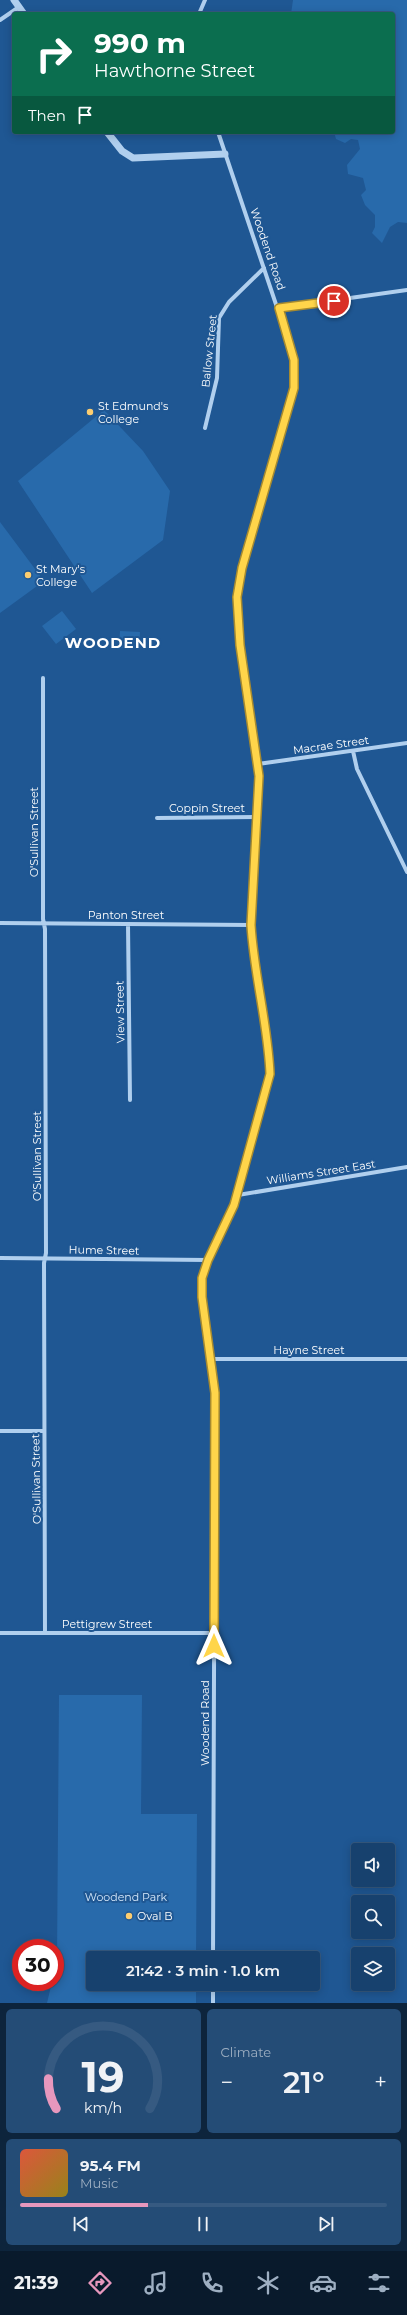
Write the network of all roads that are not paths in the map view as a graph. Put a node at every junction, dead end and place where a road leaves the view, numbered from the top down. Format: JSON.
{"nodes":[{"id":1,"x":14,"y":0,"type":"edge"},
{"id":2,"x":205,"y":0,"type":"edge"},
{"id":3,"x":19,"y":7,"type":"junction"},
{"id":4,"x":23,"y":12,"type":"edge"},
{"id":5,"x":200,"y":12,"type":"edge"},
{"id":6,"x":0,"y":20,"type":"edge"},
{"id":7,"x":109,"y":134,"type":"edge"},
{"id":8,"x":219,"y":134,"type":"edge"},
{"id":9,"x":225,"y":154,"type":"junction"},
{"id":10,"x":264,"y":268,"type":"junction"},
{"id":11,"x":407,"y":290,"type":"edge"},
{"id":12,"x":279,"y":308,"type":"junction"},
{"id":13,"x":205,"y":428,"type":"dead end"},
{"id":14,"x":43,"y":678,"type":"dead end"},
{"id":15,"x":407,"y":743,"type":"edge"},
{"id":16,"x":353,"y":750,"type":"junction"},
{"id":17,"x":258,"y":764,"type":"junction"},
{"id":18,"x":258,"y":817,"type":"junction"},
{"id":19,"x":157,"y":818,"type":"dead end"},
{"id":20,"x":407,"y":872,"type":"edge"},
{"id":21,"x":0,"y":924,"type":"edge"},
{"id":22,"x":44,"y":924,"type":"junction"},
{"id":23,"x":128,"y":924,"type":"junction"},
{"id":24,"x":251,"y":925,"type":"junction"},
{"id":25,"x":130,"y":1100,"type":"dead end"},
{"id":26,"x":407,"y":1167,"type":"edge"},
{"id":27,"x":238,"y":1195,"type":"junction"},
{"id":28,"x":0,"y":1258,"type":"edge"},
{"id":29,"x":46,"y":1258,"type":"junction"},
{"id":30,"x":208,"y":1260,"type":"junction"},
{"id":31,"x":210,"y":1359,"type":"junction"},
{"id":32,"x":407,"y":1359,"type":"edge"},
{"id":33,"x":0,"y":1431,"type":"edge"},
{"id":34,"x":44,"y":1431,"type":"junction"},
{"id":35,"x":0,"y":1633,"type":"edge"},
{"id":36,"x":45,"y":1633,"type":"junction"},
{"id":37,"x":214,"y":1633,"type":"junction"},
{"id":38,"x":213,"y":1951,"type":"edge"},
{"id":39,"x":213,"y":1991,"type":"edge"},
{"id":40,"x":213,"y":2003,"type":"edge"}],
"edges":[{"from":1,"to":3,"type":"street"},
{"from":2,"to":5,"type":"street"},
{"from":3,"to":4,"type":"street"},
{"from":3,"to":6,"type":"street"},
{"from":7,"to":9,"type":"street"},
{"from":8,"to":9,"type":"street","name":"Woodend Road"},
{"from":9,"to":10,"type":"street","name":"Woodend Road"},
{"from":10,"to":12,"type":"street","name":"Woodend Road"},
{"from":10,"to":13,"type":"street","name":"Ballow Street"},
{"from":11,"to":12,"type":"street"},
{"from":12,"to":17,"type":"street","name":"Woodend Road"},
{"from":14,"to":22,"type":"street","name":"O'Sullivan Street"},
{"from":15,"to":16,"type":"street","name":"Macrae Street"},
{"from":16,"to":17,"type":"street","name":"Macrae Street"},
{"from":16,"to":20,"type":"street"},
{"from":17,"to":18,"type":"street","name":"Woodend Road"},
{"from":18,"to":19,"type":"street","name":"Coppin Street"},
{"from":18,"to":24,"type":"street","name":"Woodend Road"},
{"from":21,"to":22,"type":"street","name":"Panton Street"},
{"from":22,"to":23,"type":"street","name":"Panton Street"},
{"from":22,"to":29,"type":"street","name":"O'Sullivan Street"},
{"from":23,"to":24,"type":"street","name":"Panton Street"},
{"from":23,"to":25,"type":"street","name":"View Street"},
{"from":24,"to":27,"type":"street","name":"Woodend Road"},
{"from":26,"to":27,"type":"street","name":"Williams Street East"},
{"from":27,"to":30,"type":"street","name":"Woodend Road"},
{"from":28,"to":29,"type":"street","name":"Hume Street"},
{"from":29,"to":30,"type":"street","name":"Hume Street"},
{"from":29,"to":34,"type":"street","name":"O'Sullivan Street"},
{"from":30,"to":31,"type":"street","name":"Woodend Road"},
{"from":31,"to":32,"type":"street","name":"Hayne Street"},
{"from":31,"to":37,"type":"street","name":"Woodend Road"},
{"from":33,"to":34,"type":"street"},
{"from":34,"to":36,"type":"street","name":"O'Sullivan Street"},
{"from":35,"to":36,"type":"street","name":"Pettigrew Street"},
{"from":36,"to":37,"type":"street","name":"Pettigrew Street"},
{"from":37,"to":38,"type":"street","name":"Woodend Road"},
{"from":39,"to":40,"type":"street"}]}
